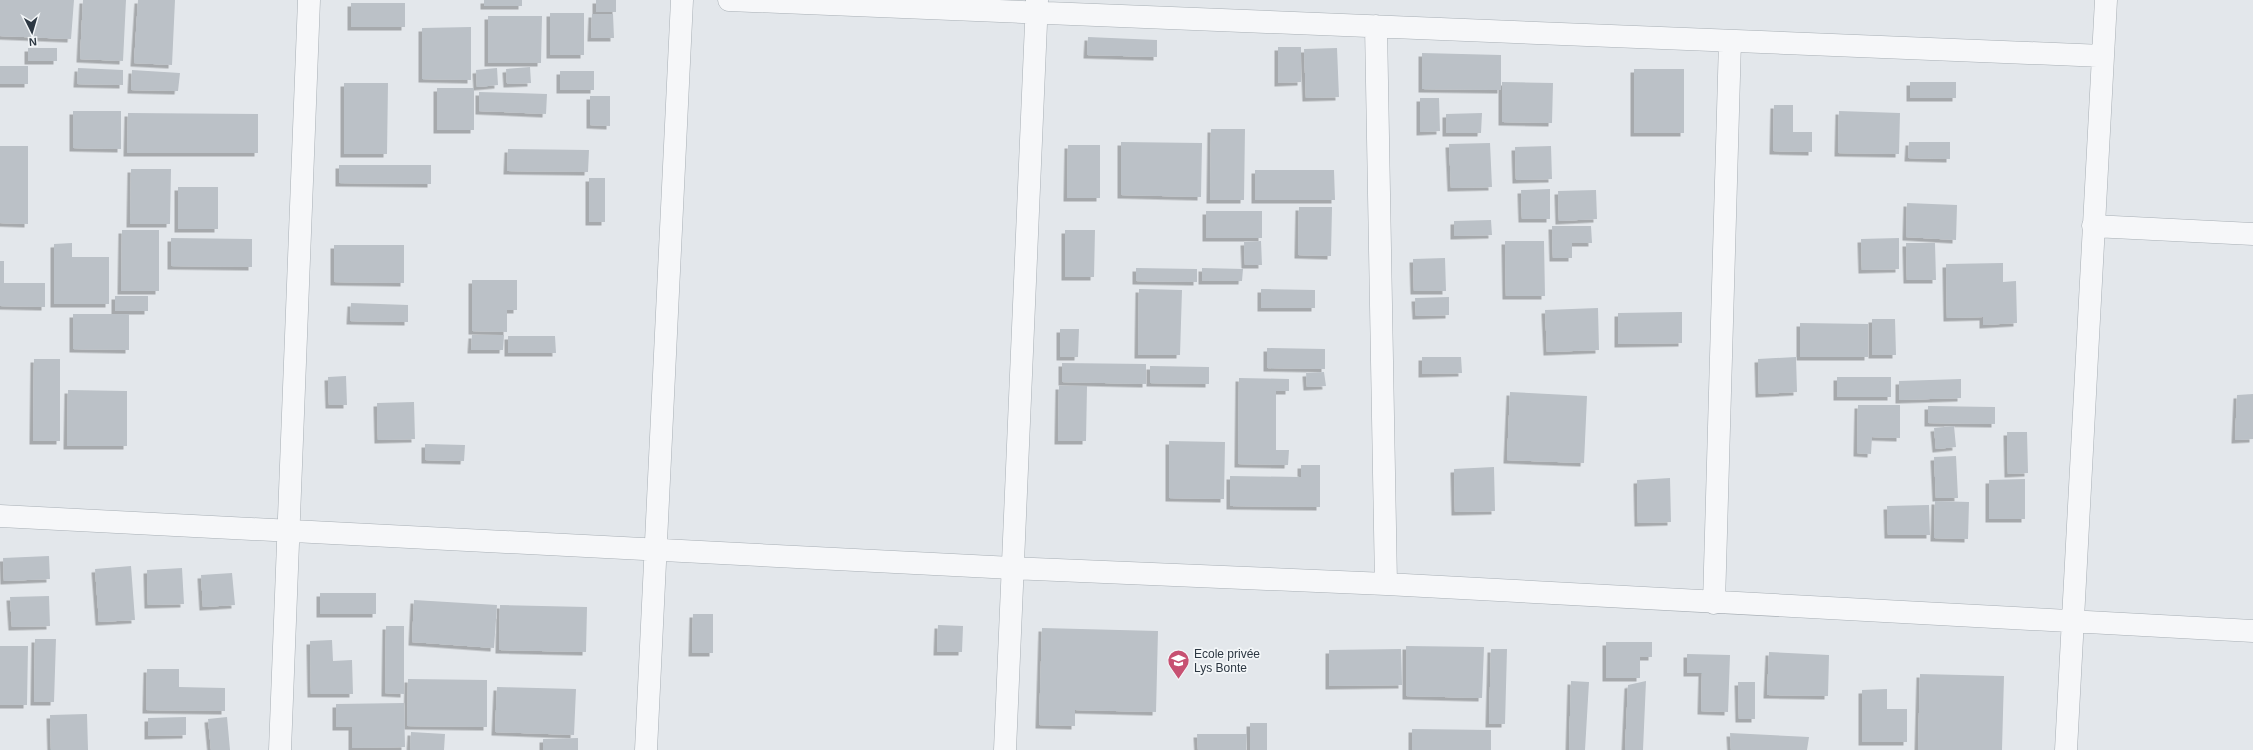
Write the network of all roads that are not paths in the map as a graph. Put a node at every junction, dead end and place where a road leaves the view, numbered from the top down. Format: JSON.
{"nodes":[{"id":1,"x":309,"y":0,"type":"edge"},
{"id":2,"x":682,"y":0,"type":"edge"},
{"id":3,"x":729,"y":0,"type":"edge"},
{"id":4,"x":2106,"y":0,"type":"edge"},
{"id":5,"x":1037,"y":6,"type":"edge"},
{"id":6,"x":1376,"y":26,"type":"junction"},
{"id":7,"x":1730,"y":41,"type":"junction"},
{"id":8,"x":2103,"y":56,"type":"junction"},
{"id":9,"x":2094,"y":226,"type":"junction"},
{"id":10,"x":2253,"y":234,"type":"edge"},
{"id":11,"x":0,"y":516,"type":"edge"},
{"id":12,"x":287,"y":530,"type":"junction"},
{"id":13,"x":656,"y":549,"type":"junction"},
{"id":14,"x":1012,"y":568,"type":"junction"},
{"id":15,"x":1386,"y":584,"type":"junction"},
{"id":16,"x":1714,"y":603,"type":"junction"},
{"id":17,"x":2072,"y":622,"type":"junction"},
{"id":18,"x":2253,"y":631,"type":"edge"},
{"id":19,"x":280,"y":750,"type":"edge"},
{"id":20,"x":646,"y":750,"type":"edge"},
{"id":21,"x":1006,"y":750,"type":"edge"},
{"id":22,"x":2066,"y":750,"type":"edge"}],
"edges":[{"from":1,"to":12,"type":"street"},
{"from":2,"to":13,"type":"street"},
{"from":3,"to":5,"type":"street"},
{"from":4,"to":8,"type":"street"},
{"from":5,"to":6,"type":"street"},
{"from":5,"to":14,"type":"street"},
{"from":6,"to":7,"type":"street"},
{"from":6,"to":15,"type":"street"},
{"from":7,"to":8,"type":"street"},
{"from":7,"to":16,"type":"street"},
{"from":8,"to":9,"type":"street"},
{"from":9,"to":10,"type":"street"},
{"from":9,"to":17,"type":"street"},
{"from":11,"to":12,"type":"street"},
{"from":12,"to":13,"type":"street"},
{"from":12,"to":19,"type":"street"},
{"from":13,"to":14,"type":"street"},
{"from":13,"to":20,"type":"street"},
{"from":14,"to":15,"type":"street"},
{"from":14,"to":21,"type":"street"},
{"from":15,"to":16,"type":"street"},
{"from":16,"to":17,"type":"street"},
{"from":17,"to":18,"type":"street"},
{"from":17,"to":22,"type":"street"}]}
